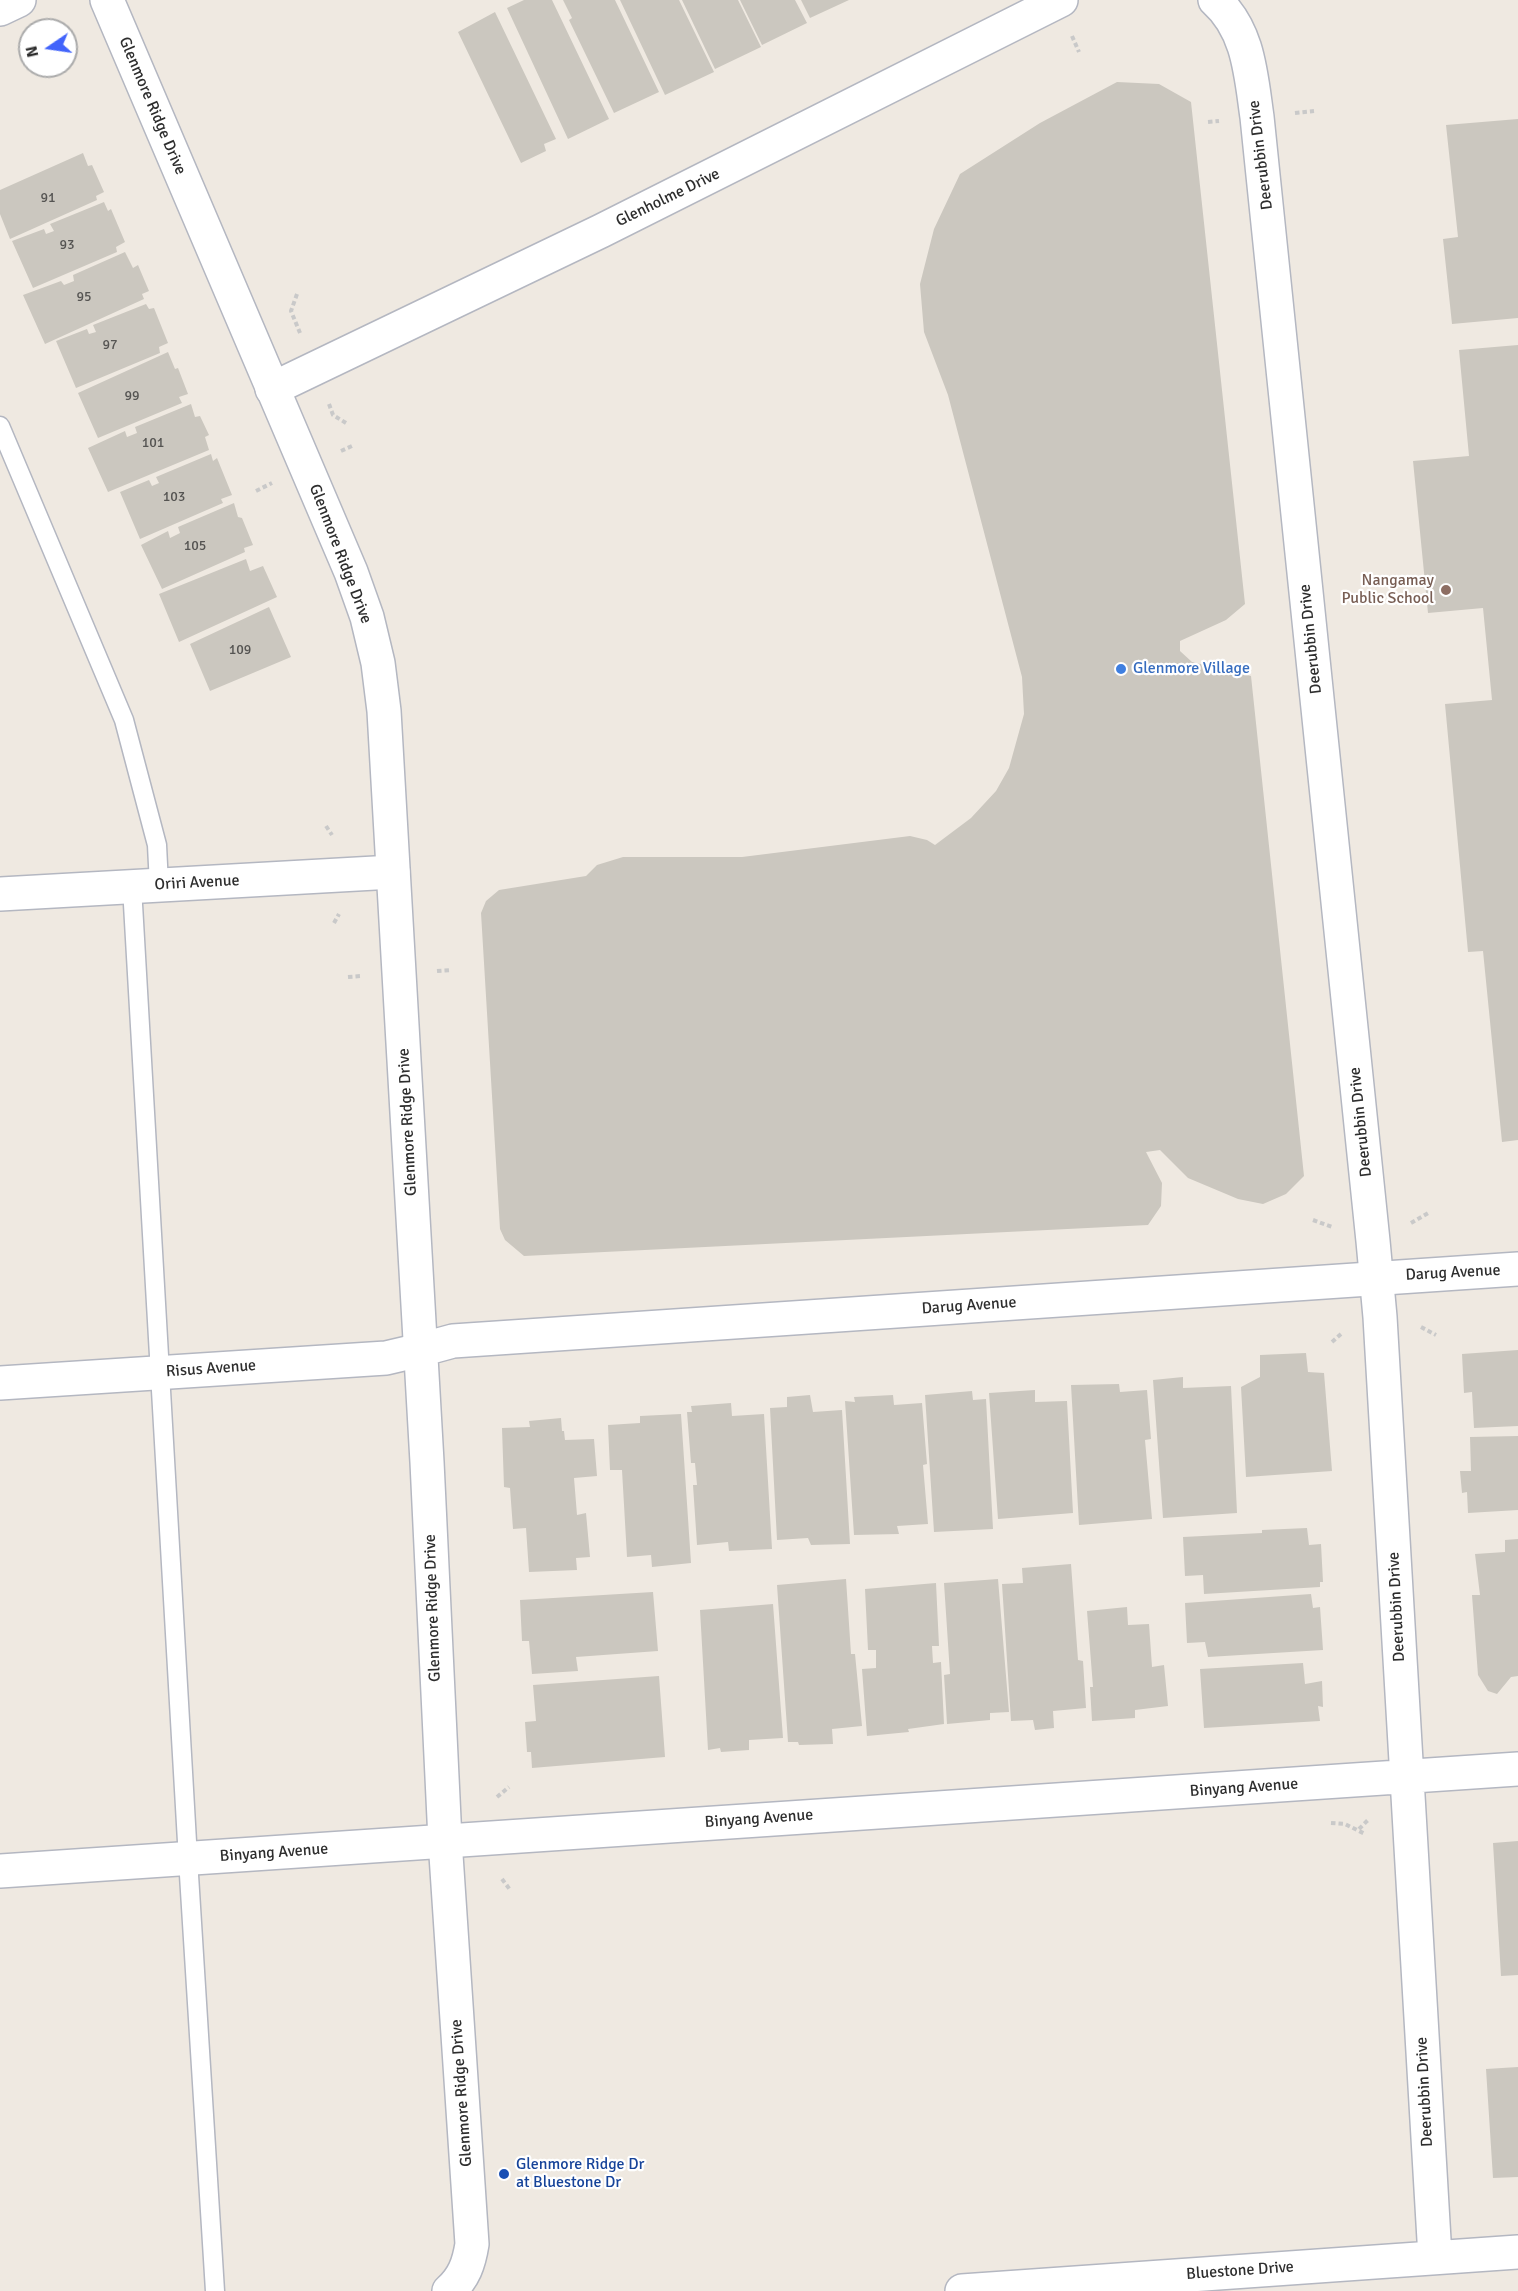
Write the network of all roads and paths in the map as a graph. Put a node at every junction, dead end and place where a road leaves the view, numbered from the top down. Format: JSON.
{"nodes":[{"id":1,"x":19,"y":0,"type":"edge"},
{"id":2,"x":107,"y":0,"type":"edge"},
{"id":3,"x":1061,"y":0,"type":"edge"},
{"id":4,"x":1215,"y":0,"type":"edge"},
{"id":5,"x":0,"y":9,"type":"edge"},
{"id":6,"x":272,"y":389,"type":"junction"},
{"id":7,"x":0,"y":426,"type":"edge"},
{"id":8,"x":393,"y":872,"type":"junction"},
{"id":9,"x":145,"y":886,"type":"junction"},
{"id":10,"x":0,"y":894,"type":"edge"},
{"id":11,"x":1430,"y":1212,"type":"dead end"},
{"id":12,"x":1313,"y":1220,"type":"dead end"},
{"id":13,"x":1411,"y":1223,"type":"dead end"},
{"id":14,"x":1336,"y":1228,"type":"dead end"},
{"id":15,"x":1518,"y":1269,"type":"edge"},
{"id":16,"x":1377,"y":1277,"type":"junction"},
{"id":17,"x":1418,"y":1325,"type":"dead end"},
{"id":18,"x":1344,"y":1332,"type":"dead end"},
{"id":19,"x":1436,"y":1335,"type":"dead end"},
{"id":20,"x":1332,"y":1342,"type":"dead end"},
{"id":21,"x":420,"y":1350,"type":"junction"},
{"id":22,"x":161,"y":1372,"type":"junction"},
{"id":23,"x":0,"y":1383,"type":"edge"},
{"id":24,"x":1518,"y":1769,"type":"edge"},
{"id":25,"x":1407,"y":1777,"type":"junction"},
{"id":26,"x":509,"y":1787,"type":"dead end"},
{"id":27,"x":497,"y":1797,"type":"dead end"},
{"id":28,"x":1370,"y":1818,"type":"dead end"},
{"id":29,"x":1327,"y":1823,"type":"dead end"},
{"id":30,"x":1359,"y":1829,"type":"junction"},
{"id":31,"x":1365,"y":1834,"type":"dead end"},
{"id":32,"x":445,"y":1840,"type":"junction"},
{"id":33,"x":188,"y":1859,"type":"junction"},
{"id":34,"x":0,"y":1871,"type":"edge"},
{"id":35,"x":502,"y":1879,"type":"dead end"},
{"id":36,"x":511,"y":1891,"type":"dead end"},
{"id":37,"x":1518,"y":2252,"type":"edge"},
{"id":38,"x":1435,"y":2257,"type":"junction"},
{"id":39,"x":459,"y":2289,"type":"edge"},
{"id":40,"x":215,"y":2291,"type":"edge"},
{"id":41,"x":962,"y":2291,"type":"edge"}],
"edges":[{"from":1,"to":5,"type":"street"},
{"from":2,"to":6,"type":"street","name":"Glenmore Ridge Drive"},
{"from":3,"to":6,"type":"street","name":"Glenholme Drive"},
{"from":4,"to":16,"type":"street","name":"Deerubbin Drive"},
{"from":6,"to":8,"type":"street","name":"Glenmore Ridge Drive"},
{"from":7,"to":9,"type":"lane"},
{"from":8,"to":9,"type":"street","name":"Oriri Avenue"},
{"from":8,"to":21,"type":"street","name":"Glenmore Ridge Drive"},
{"from":9,"to":10,"type":"street","name":"Oriri Avenue"},
{"from":9,"to":22,"type":"lane"},
{"from":11,"to":13,"type":"path"},
{"from":12,"to":14,"type":"path"},
{"from":15,"to":16,"type":"street","name":"Darug Avenue"},
{"from":16,"to":21,"type":"street","name":"Darug Avenue"},
{"from":16,"to":25,"type":"street","name":"Deerubbin Drive"},
{"from":17,"to":19,"type":"path"},
{"from":18,"to":20,"type":"path"},
{"from":21,"to":22,"type":"street","name":"Risus Avenue"},
{"from":21,"to":32,"type":"street","name":"Glenmore Ridge Drive"},
{"from":22,"to":23,"type":"street","name":"Risus Avenue"},
{"from":22,"to":33,"type":"lane"},
{"from":24,"to":25,"type":"street","name":"Binyang Avenue"},
{"from":25,"to":32,"type":"street","name":"Binyang Avenue"},
{"from":25,"to":38,"type":"street","name":"Deerubbin Drive"},
{"from":26,"to":27,"type":"path"},
{"from":28,"to":30,"type":"path"},
{"from":29,"to":30,"type":"path"},
{"from":30,"to":31,"type":"path"},
{"from":32,"to":33,"type":"street","name":"Binyang Avenue"},
{"from":32,"to":39,"type":"street","name":"Glenmore Ridge Drive"},
{"from":33,"to":34,"type":"street","name":"Binyang Avenue"},
{"from":33,"to":40,"type":"lane"},
{"from":35,"to":36,"type":"path"},
{"from":37,"to":38,"type":"street","name":"Bluestone Drive"},
{"from":38,"to":41,"type":"street","name":"Bluestone Drive"}]}
